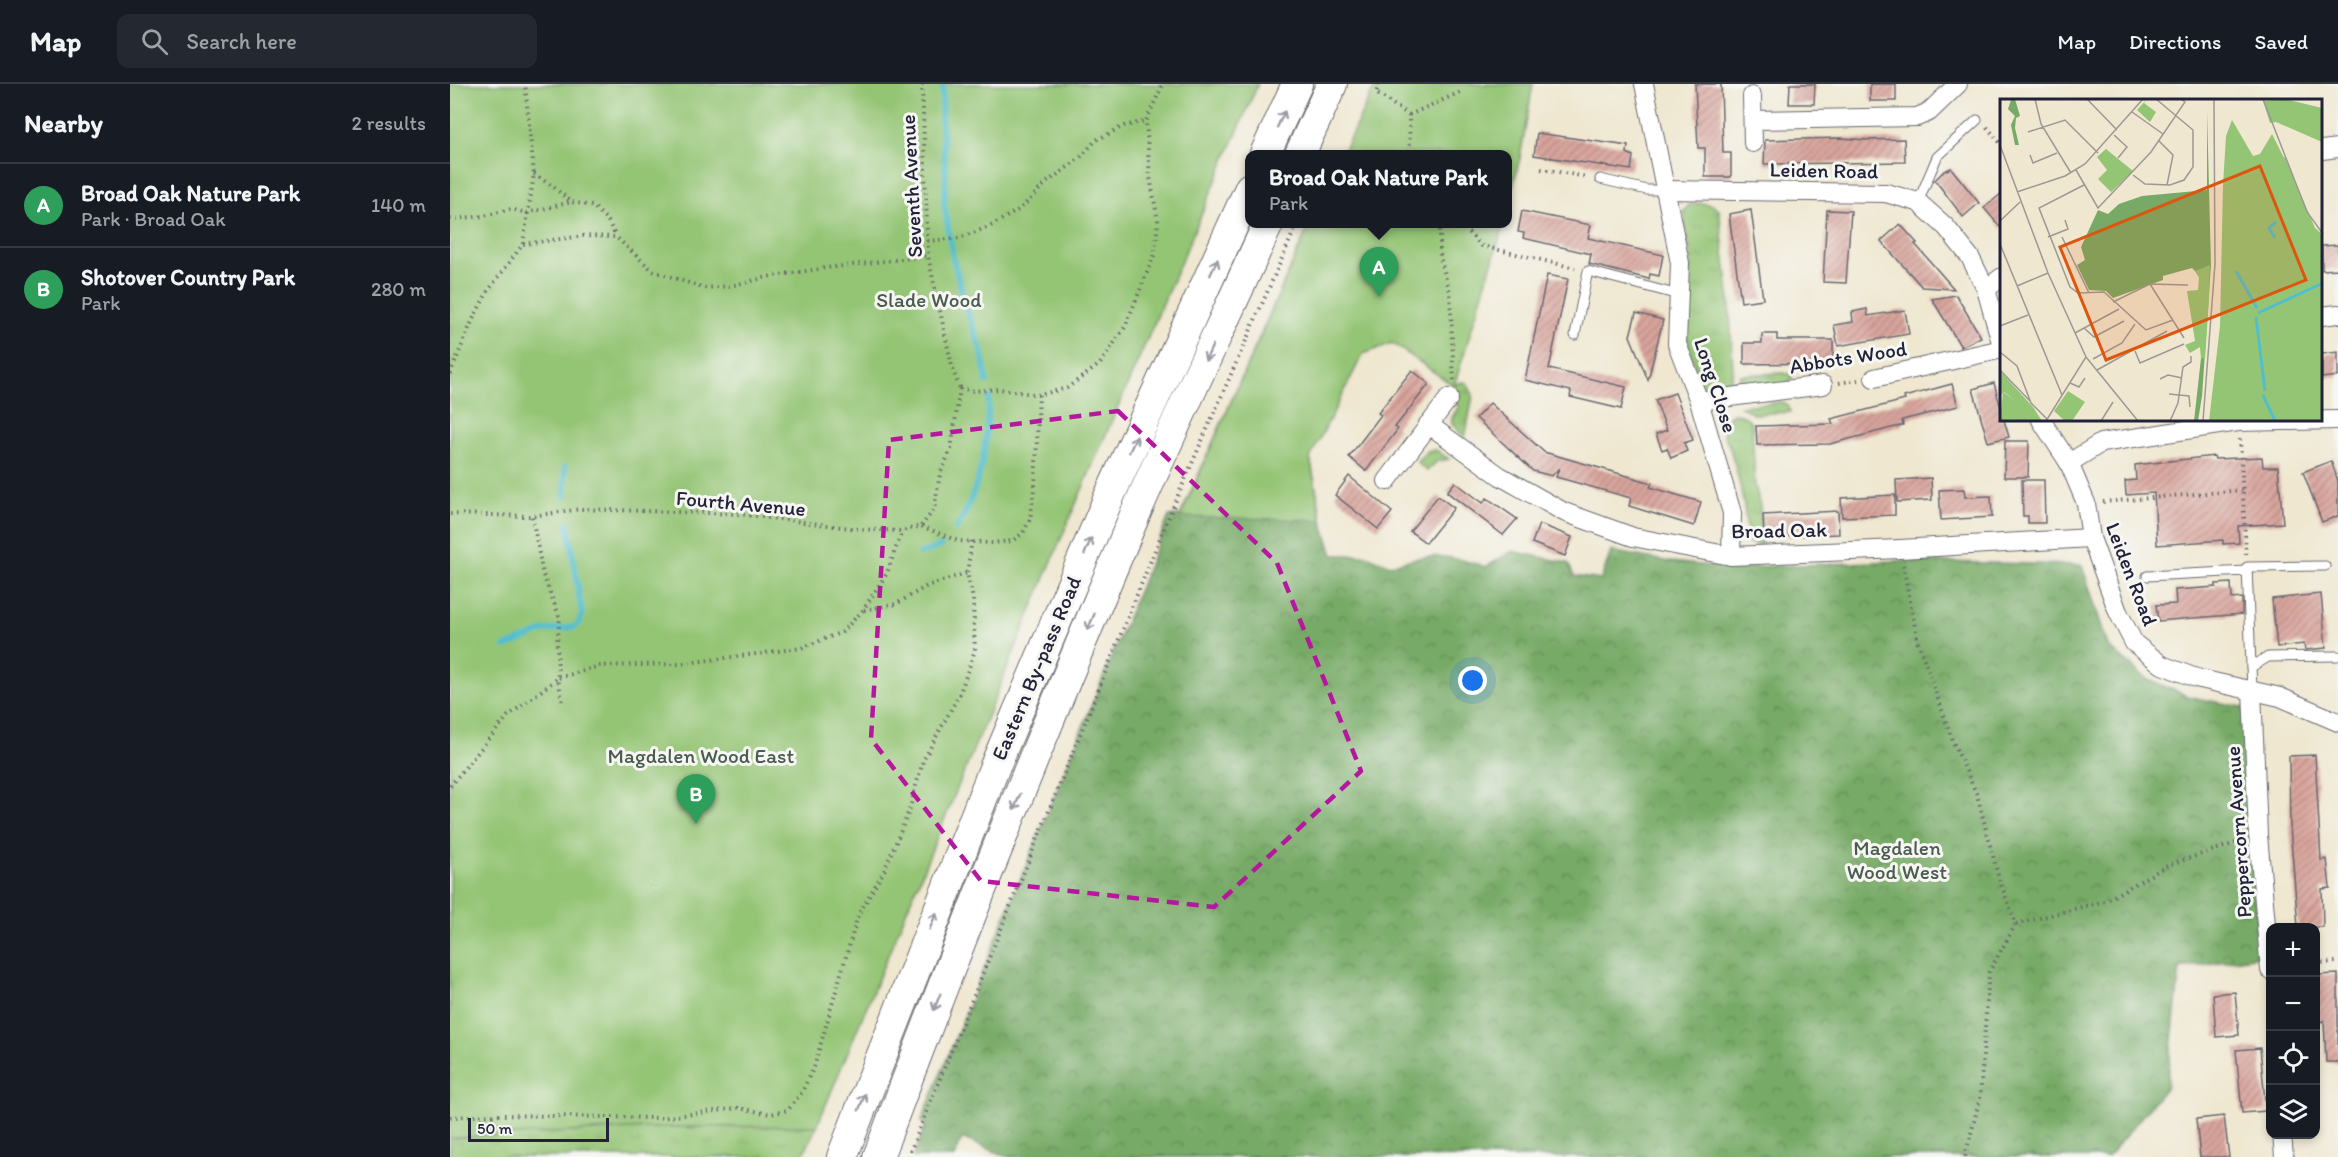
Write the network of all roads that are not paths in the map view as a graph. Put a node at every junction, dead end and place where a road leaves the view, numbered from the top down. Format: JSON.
{"nodes":[{"id":1,"x":1298,"y":84,"type":"edge"},
{"id":2,"x":1332,"y":84,"type":"edge"},
{"id":3,"x":1644,"y":84,"type":"edge"},
{"id":4,"x":1958,"y":84,"type":"edge"},
{"id":5,"x":1752,"y":96,"type":"dead end"},
{"id":6,"x":1753,"y":120,"type":"junction"},
{"id":7,"x":1977,"y":120,"type":"road end"},
{"id":8,"x":1753,"y":143,"type":"dead end"},
{"id":9,"x":2338,"y":148,"type":"edge"},
{"id":10,"x":1267,"y":150,"type":"edge"},
{"id":11,"x":1302,"y":150,"type":"edge"},
{"id":12,"x":2323,"y":150,"type":"edge"},
{"id":13,"x":1600,"y":179,"type":"road end"},
{"id":14,"x":1665,"y":190,"type":"junction"},
{"id":15,"x":1245,"y":199,"type":"edge"},
{"id":16,"x":1918,"y":202,"type":"junction"},
{"id":17,"x":1266,"y":228,"type":"edge"},
{"id":18,"x":2000,"y":278,"type":"edge"},
{"id":19,"x":1986,"y":289,"type":"junction"},
{"id":20,"x":1679,"y":295,"type":"junction"},
{"id":21,"x":2338,"y":314,"type":"edge"},
{"id":22,"x":2323,"y":316,"type":"edge"},
{"id":23,"x":1575,"y":334,"type":"dead end"},
{"id":24,"x":2000,"y":340,"type":"edge"},
{"id":25,"x":2000,"y":347,"type":"edge"},
{"id":26,"x":1874,"y":378,"type":"road end"},
{"id":27,"x":1823,"y":385,"type":"road end"},
{"id":28,"x":1449,"y":398,"type":"road end"},
{"id":29,"x":1699,"y":401,"type":"junction"},
{"id":30,"x":2323,"y":420,"type":"edge"},
{"id":31,"x":2338,"y":420,"type":"edge"},
{"id":32,"x":2042,"y":422,"type":"edge"},
{"id":33,"x":2238,"y":422,"type":"edge"},
{"id":34,"x":1428,"y":424,"type":"junction"},
{"id":35,"x":2069,"y":463,"type":"junction"},
{"id":36,"x":1386,"y":481,"type":"dead end"},
{"id":37,"x":2091,"y":538,"type":"junction"},
{"id":38,"x":1731,"y":556,"type":"junction"},
{"id":39,"x":2325,"y":566,"type":"dead end"},
{"id":40,"x":2247,"y":569,"type":"junction"},
{"id":41,"x":2148,"y":576,"type":"dead end"},
{"id":42,"x":2338,"y":656,"type":"edge"},
{"id":43,"x":2251,"y":667,"type":"junction"},
{"id":44,"x":2252,"y":690,"type":"junction"},
{"id":45,"x":2338,"y":722,"type":"edge"},
{"id":46,"x":2267,"y":923,"type":"edge"},
{"id":47,"x":2282,"y":1139,"type":"edge"},
{"id":48,"x":842,"y":1157,"type":"edge"},
{"id":49,"x":878,"y":1157,"type":"edge"},
{"id":50,"x":2283,"y":1157,"type":"edge"}],
"edges":[{"from":10,"to":1,"type":"highway","one_way":true},
{"from":2,"to":11,"type":"highway"},
{"from":3,"to":14,"type":"street","name":"Long Close"},
{"from":4,"to":6,"type":"street"},
{"from":5,"to":6,"type":"street"},
{"from":6,"to":8,"type":"street"},
{"from":7,"to":16,"type":"lane"},
{"from":9,"to":12,"type":"street"},
{"from":13,"to":14,"type":"lane"},
{"from":14,"to":16,"type":"street","name":"Leiden Road"},
{"from":14,"to":20,"type":"street","name":"Long Close"},
{"from":48,"to":15,"type":"highway","name":"Eastern By-pass Road","one_way":true},
{"from":16,"to":19,"type":"street","name":"Leiden Road"},
{"from":17,"to":49,"type":"highway","name":"Eastern By-pass Road","one_way":true},
{"from":18,"to":19,"type":"street"},
{"from":19,"to":24,"type":"street","name":"Leiden Road"},
{"from":20,"to":23,"type":"lane"},
{"from":20,"to":29,"type":"street","name":"Long Close"},
{"from":21,"to":22,"type":"street"},
{"from":25,"to":26,"type":"street","name":"Abbots Wood"},
{"from":27,"to":29,"type":"street","name":"Abbots Wood"},
{"from":28,"to":34,"type":"street"},
{"from":29,"to":38,"type":"street","name":"Long Close"},
{"from":30,"to":31,"type":"street"},
{"from":32,"to":35,"type":"street","name":"Leiden Road"},
{"from":33,"to":35,"type":"street"},
{"from":34,"to":36,"type":"street"},
{"from":34,"to":38,"type":"street","name":"Broad Oak"},
{"from":35,"to":37,"type":"street","name":"Leiden Road"},
{"from":37,"to":38,"type":"street","name":"Broad Oak"},
{"from":37,"to":44,"type":"street","name":"Leiden Road"},
{"from":39,"to":40,"type":"lane"},
{"from":40,"to":41,"type":"lane"},
{"from":40,"to":43,"type":"lane"},
{"from":42,"to":43,"type":"lane"},
{"from":43,"to":44,"type":"lane"},
{"from":44,"to":45,"type":"street","name":"Leiden Road"},
{"from":44,"to":46,"type":"street","name":"Peppercorn Avenue"},
{"from":47,"to":50,"type":"street"}]}
